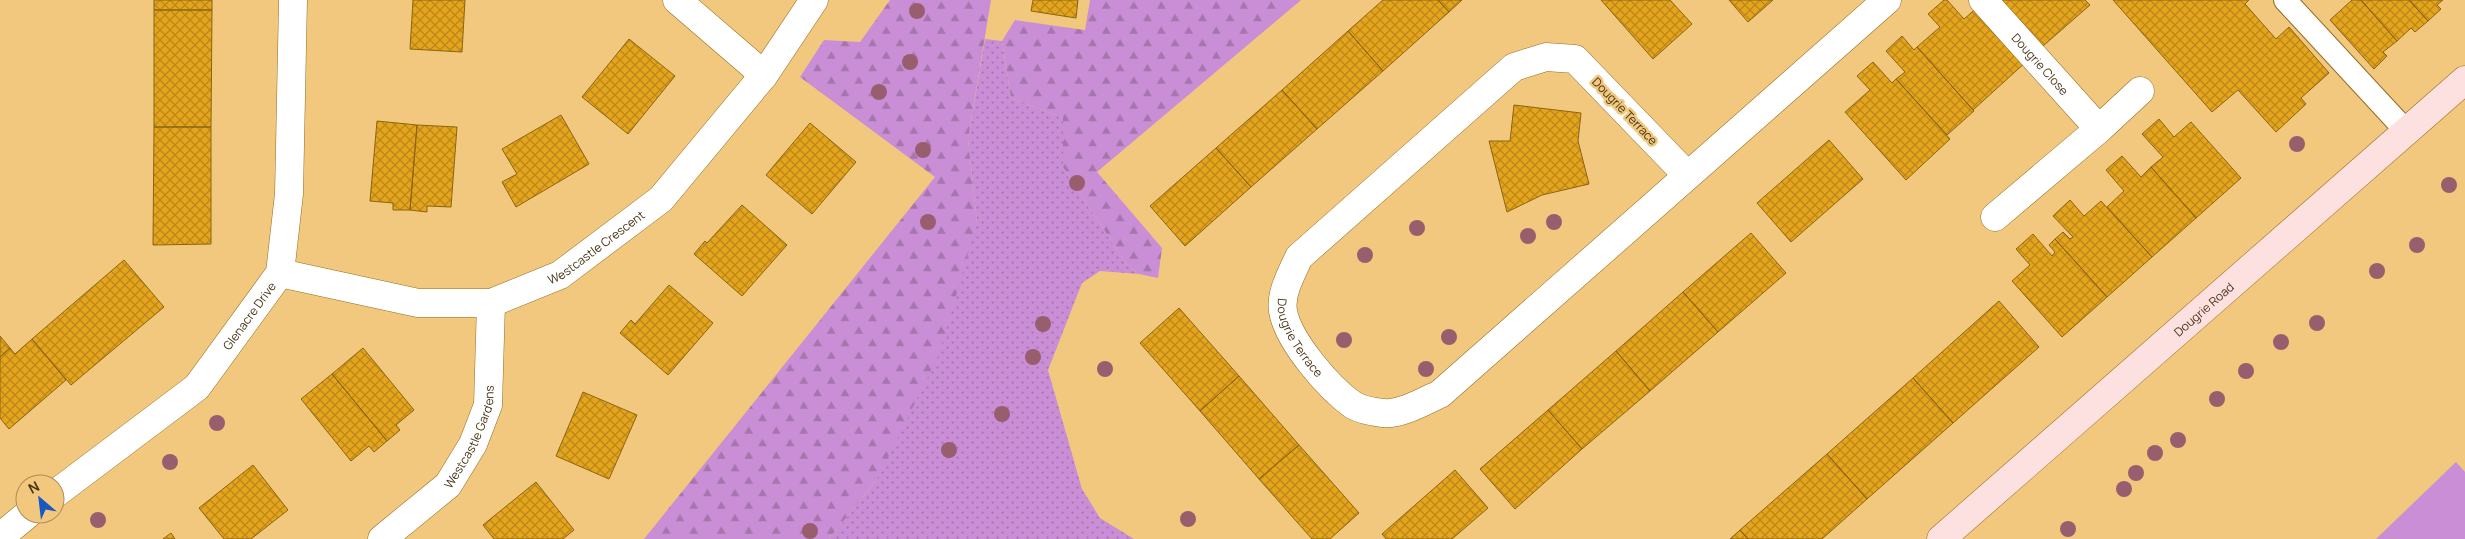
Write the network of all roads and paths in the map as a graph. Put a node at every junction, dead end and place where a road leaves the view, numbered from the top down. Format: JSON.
{"nodes":[{"id":1,"x":293,"y":0,"type":"edge"},
{"id":2,"x":677,"y":0,"type":"edge"},
{"id":3,"x":814,"y":0,"type":"edge"},
{"id":4,"x":1887,"y":0,"type":"edge"},
{"id":5,"x":1983,"y":0,"type":"edge"},
{"id":6,"x":2286,"y":0,"type":"edge"},
{"id":7,"x":764,"y":75,"type":"junction"},
{"id":8,"x":2465,"y":80,"type":"edge"},
{"id":9,"x":2140,"y":91,"type":"dead end"},
{"id":10,"x":2099,"y":129,"type":"junction"},
{"id":11,"x":2406,"y":132,"type":"junction"},
{"id":12,"x":1687,"y":175,"type":"junction"},
{"id":13,"x":1996,"y":217,"type":"dead end"},
{"id":14,"x":280,"y":273,"type":"junction"},
{"id":15,"x":491,"y":303,"type":"junction"},
{"id":16,"x":65,"y":487,"type":"edge"},
{"id":17,"x":15,"y":524,"type":"edge"},
{"id":18,"x":0,"y":536,"type":"edge"},
{"id":19,"x":382,"y":539,"type":"edge"},
{"id":20,"x":1941,"y":539,"type":"edge"}],
"edges":[{"from":1,"to":14,"type":"street","name":"Glenacre Drive"},
{"from":2,"to":7,"type":"street"},
{"from":3,"to":7,"type":"street","name":"Westcastle Crescent"},
{"from":4,"to":12,"type":"street","name":"Dougrie Terrace"},
{"from":5,"to":10,"type":"street","name":"Dougrie Close"},
{"from":6,"to":11,"type":"lane"},
{"from":7,"to":15,"type":"street","name":"Westcastle Crescent"},
{"from":8,"to":11,"type":"street","name":"Dougrie Road"},
{"from":9,"to":10,"type":"street"},
{"from":10,"to":13,"type":"street"},
{"from":11,"to":20,"type":"street","name":"Dougrie Road"},
{"from":12,"to":12,"type":"street","name":"Dougrie Terrace"},
{"from":14,"to":15,"type":"street","name":"Westcastle Crescent"},
{"from":14,"to":16,"type":"street","name":"Glenacre Drive"},
{"from":15,"to":19,"type":"street","name":"Westcastle Gardens"},
{"from":17,"to":18,"type":"street"}]}
